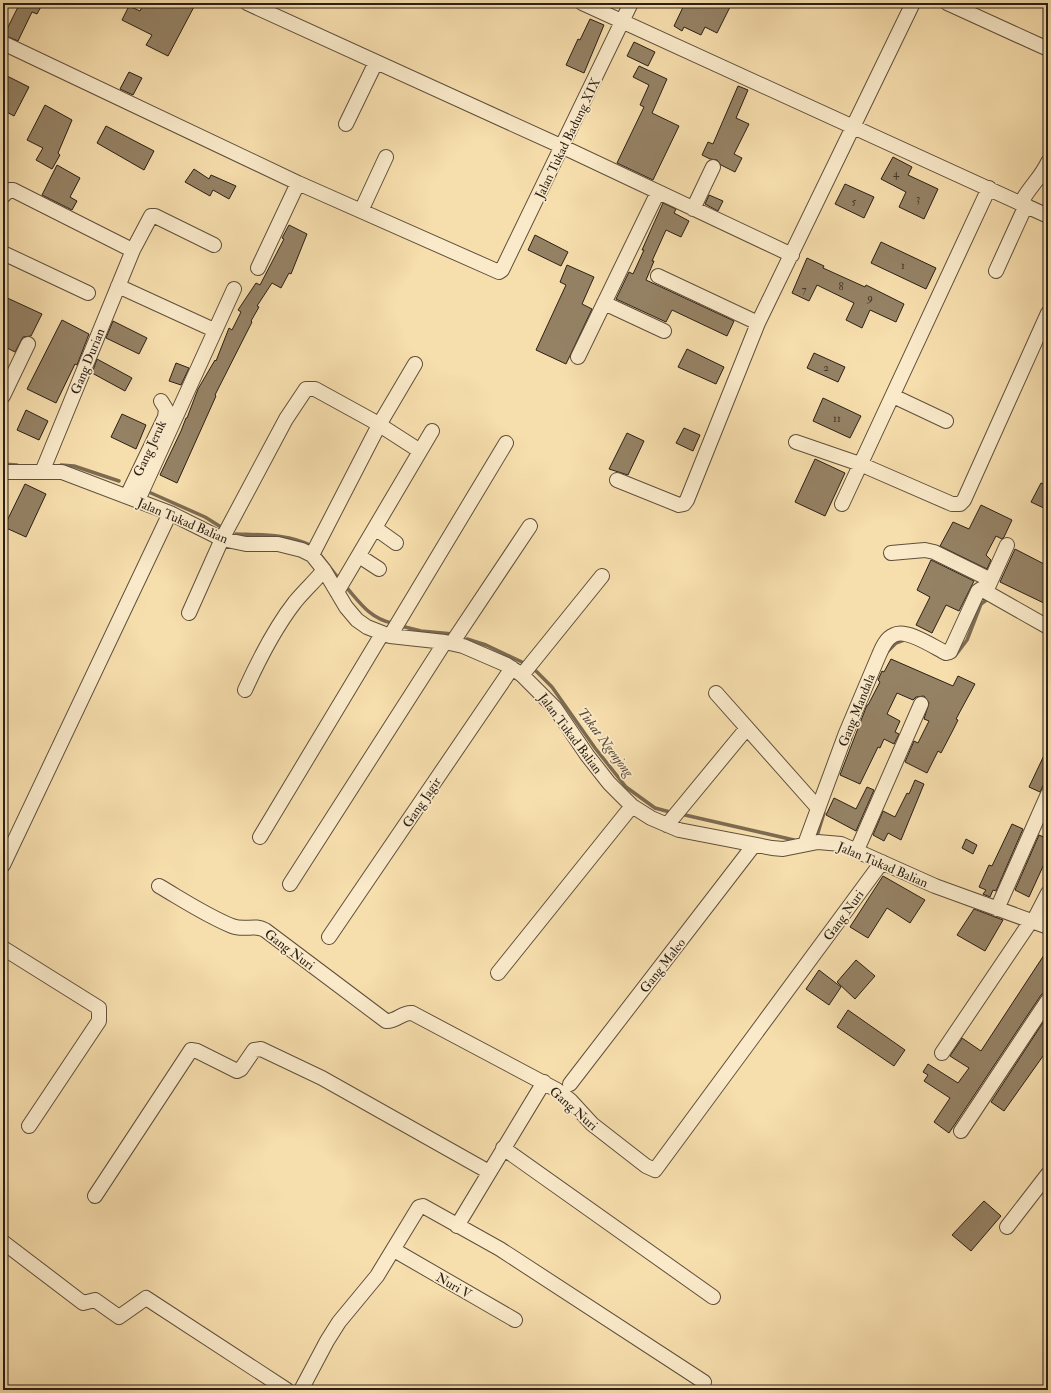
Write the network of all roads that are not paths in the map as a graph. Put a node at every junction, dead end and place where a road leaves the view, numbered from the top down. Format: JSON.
{"nodes":[{"id":1,"x":247,"y":3,"type":"edge"},
{"id":2,"x":582,"y":3,"type":"edge"},
{"id":3,"x":631,"y":3,"type":"edge"},
{"id":4,"x":913,"y":3,"type":"edge"},
{"id":5,"x":946,"y":3,"type":"edge"},
{"id":6,"x":623,"y":22,"type":"junction"},
{"id":7,"x":3,"y":44,"type":"edge"},
{"id":8,"x":1048,"y":49,"type":"edge"},
{"id":9,"x":376,"y":62,"type":"junction"},
{"id":10,"x":346,"y":124,"type":"dead end"},
{"id":11,"x":854,"y":127,"type":"junction"},
{"id":12,"x":563,"y":147,"type":"junction"},
{"id":13,"x":386,"y":157,"type":"dead end"},
{"id":14,"x":1048,"y":162,"type":"edge"},
{"id":15,"x":713,"y":167,"type":"dead end"},
{"id":16,"x":298,"y":182,"type":"junction"},
{"id":17,"x":989,"y":188,"type":"junction"},
{"id":18,"x":5,"y":191,"type":"edge"},
{"id":19,"x":658,"y":192,"type":"junction"},
{"id":20,"x":1023,"y":204,"type":"junction"},
{"id":21,"x":693,"y":209,"type":"junction"},
{"id":22,"x":361,"y":211,"type":"junction"},
{"id":23,"x":1048,"y":216,"type":"edge"},
{"id":24,"x":214,"y":245,"type":"dead end"},
{"id":25,"x":130,"y":248,"type":"junction"},
{"id":26,"x":3,"y":253,"type":"edge"},
{"id":27,"x":792,"y":255,"type":"junction"},
{"id":28,"x":258,"y":268,"type":"dead end"},
{"id":29,"x":996,"y":271,"type":"dead end"},
{"id":30,"x":658,"y":276,"type":"dead end"},
{"id":31,"x":118,"y":286,"type":"junction"},
{"id":32,"x":234,"y":289,"type":"dead end"},
{"id":33,"x":88,"y":293,"type":"dead end"},
{"id":34,"x":604,"y":303,"type":"junction"},
{"id":35,"x":1048,"y":313,"type":"edge"},
{"id":36,"x":758,"y":323,"type":"junction"},
{"id":37,"x":214,"y":330,"type":"junction"},
{"id":38,"x":664,"y":331,"type":"dead end"},
{"id":39,"x":28,"y":344,"type":"dead end"},
{"id":40,"x":578,"y":357,"type":"dead end"},
{"id":41,"x":415,"y":364,"type":"dead end"},
{"id":42,"x":3,"y":396,"type":"edge"},
{"id":43,"x":892,"y":396,"type":"junction"},
{"id":44,"x":161,"y":401,"type":"dead end"},
{"id":45,"x":946,"y":421,"type":"dead end"},
{"id":46,"x":379,"y":425,"type":"junction"},
{"id":47,"x":432,"y":431,"type":"dead end"},
{"id":48,"x":796,"y":442,"type":"dead end"},
{"id":49,"x":506,"y":443,"type":"dead end"},
{"id":50,"x":420,"y":451,"type":"junction"},
{"id":51,"x":860,"y":464,"type":"junction"},
{"id":52,"x":3,"y":472,"type":"edge"},
{"id":53,"x":42,"y":472,"type":"junction"},
{"id":54,"x":617,"y":480,"type":"dead end"},
{"id":55,"x":133,"y":498,"type":"junction"},
{"id":56,"x":842,"y":504,"type":"dead end"},
{"id":57,"x":170,"y":513,"type":"junction"},
{"id":58,"x":530,"y":526,"type":"dead end"},
{"id":59,"x":375,"y":528,"type":"junction"},
{"id":60,"x":222,"y":539,"type":"junction"},
{"id":61,"x":396,"y":543,"type":"dead end"},
{"id":62,"x":1008,"y":546,"type":"dead end"},
{"id":63,"x":891,"y":553,"type":"dead end"},
{"id":64,"x":312,"y":555,"type":"junction"},
{"id":65,"x":359,"y":556,"type":"junction"},
{"id":66,"x":379,"y":569,"type":"dead end"},
{"id":67,"x":324,"y":570,"type":"junction"},
{"id":68,"x":602,"y":576,"type":"dead end"},
{"id":69,"x":989,"y":585,"type":"junction"},
{"id":70,"x":337,"y":592,"type":"junction"},
{"id":71,"x":189,"y":613,"type":"dead end"},
{"id":72,"x":1048,"y":627,"type":"edge"},
{"id":73,"x":386,"y":635,"type":"junction"},
{"id":74,"x":449,"y":643,"type":"junction"},
{"id":75,"x":514,"y":669,"type":"junction"},
{"id":76,"x":245,"y":690,"type":"dead end"},
{"id":77,"x":716,"y":693,"type":"dead end"},
{"id":78,"x":921,"y":704,"type":"dead end"},
{"id":79,"x":747,"y":728,"type":"junction"},
{"id":80,"x":1048,"y":794,"type":"edge"},
{"id":81,"x":632,"y":806,"type":"junction"},
{"id":82,"x":818,"y":808,"type":"junction"},
{"id":83,"x":405,"y":814,"type":"dead end"},
{"id":84,"x":667,"y":825,"type":"junction"},
{"id":85,"x":260,"y":837,"type":"dead end"},
{"id":86,"x":805,"y":844,"type":"junction"},
{"id":87,"x":754,"y":845,"type":"junction"},
{"id":88,"x":857,"y":850,"type":"junction"},
{"id":89,"x":882,"y":862,"type":"junction"},
{"id":90,"x":3,"y":865,"type":"edge"},
{"id":91,"x":290,"y":884,"type":"dead end"},
{"id":92,"x":159,"y":886,"type":"dead end"},
{"id":93,"x":1048,"y":893,"type":"edge"},
{"id":94,"x":997,"y":909,"type":"junction"},
{"id":95,"x":1032,"y":921,"type":"junction"},
{"id":96,"x":1048,"y":927,"type":"edge"},
{"id":97,"x":329,"y":937,"type":"dead end"},
{"id":98,"x":3,"y":948,"type":"edge"},
{"id":99,"x":498,"y":973,"type":"dead end"},
{"id":100,"x":1048,"y":1000,"type":"edge"},
{"id":101,"x":942,"y":1054,"type":"dead end"},
{"id":102,"x":544,"y":1082,"type":"junction"},
{"id":103,"x":570,"y":1084,"type":"dead end"},
{"id":104,"x":29,"y":1126,"type":"dead end"},
{"id":105,"x":961,"y":1131,"type":"dead end"},
{"id":106,"x":503,"y":1148,"type":"junction"},
{"id":107,"x":489,"y":1172,"type":"junction"},
{"id":108,"x":1048,"y":1174,"type":"edge"},
{"id":109,"x":95,"y":1196,"type":"dead end"},
{"id":110,"x":457,"y":1226,"type":"junction"},
{"id":111,"x":1007,"y":1227,"type":"dead end"},
{"id":112,"x":3,"y":1242,"type":"edge"},
{"id":113,"x":394,"y":1250,"type":"junction"},
{"id":114,"x":713,"y":1297,"type":"dead end"},
{"id":115,"x":515,"y":1320,"type":"dead end"},
{"id":116,"x":704,"y":1382,"type":"dead end"},
{"id":117,"x":287,"y":1390,"type":"edge"},
{"id":118,"x":301,"y":1390,"type":"edge"}],
"edges":[{"from":1,"to":9,"type":"street"},
{"from":2,"to":6,"type":"street"},
{"from":3,"to":6,"type":"street","name":"Jalan Tukad Badung XIX"},
{"from":4,"to":11,"type":"street"},
{"from":5,"to":8,"type":"street"},
{"from":6,"to":11,"type":"street"},
{"from":6,"to":12,"type":"street","name":"Jalan Tukad Badung XIX"},
{"from":7,"to":16,"type":"street"},
{"from":9,"to":10,"type":"street"},
{"from":9,"to":12,"type":"street"},
{"from":11,"to":17,"type":"street"},
{"from":11,"to":27,"type":"street"},
{"from":12,"to":19,"type":"street"},
{"from":12,"to":22,"type":"street","name":"Jalan Tukad Badung XIX"},
{"from":13,"to":22,"type":"street"},
{"from":14,"to":20,"type":"street"},
{"from":15,"to":21,"type":"street"},
{"from":16,"to":22,"type":"street"},
{"from":16,"to":28,"type":"street"},
{"from":17,"to":20,"type":"street"},
{"from":17,"to":43,"type":"street"},
{"from":18,"to":25,"type":"street"},
{"from":19,"to":21,"type":"street"},
{"from":19,"to":34,"type":"street"},
{"from":20,"to":23,"type":"street"},
{"from":20,"to":29,"type":"street"},
{"from":21,"to":27,"type":"street"},
{"from":24,"to":25,"type":"street","name":"Gang Durian"},
{"from":25,"to":31,"type":"street","name":"Gang Durian"},
{"from":26,"to":33,"type":"street"},
{"from":27,"to":36,"type":"street"},
{"from":30,"to":36,"type":"street"},
{"from":31,"to":37,"type":"street"},
{"from":31,"to":53,"type":"street","name":"Gang Durian"},
{"from":32,"to":37,"type":"street"},
{"from":34,"to":38,"type":"street"},
{"from":34,"to":40,"type":"street"},
{"from":35,"to":51,"type":"street"},
{"from":36,"to":54,"type":"street"},
{"from":37,"to":55,"type":"street"},
{"from":39,"to":42,"type":"street"},
{"from":41,"to":46,"type":"street"},
{"from":43,"to":45,"type":"street"},
{"from":43,"to":51,"type":"street"},
{"from":44,"to":55,"type":"street","name":"Gang Jeruk"},
{"from":46,"to":50,"type":"street"},
{"from":46,"to":60,"type":"street"},
{"from":46,"to":64,"type":"street"},
{"from":47,"to":50,"type":"street"},
{"from":48,"to":51,"type":"street"},
{"from":49,"to":73,"type":"street"},
{"from":50,"to":59,"type":"street"},
{"from":51,"to":56,"type":"street"},
{"from":52,"to":53,"type":"street","name":"Jalan Tukad Balian"},
{"from":53,"to":55,"type":"street","name":"Jalan Tukad Balian"},
{"from":55,"to":57,"type":"street","name":"Jalan Tukad Balian"},
{"from":57,"to":60,"type":"street","name":"Jalan Tukad Balian"},
{"from":57,"to":90,"type":"street"},
{"from":58,"to":74,"type":"street"},
{"from":59,"to":61,"type":"street"},
{"from":59,"to":65,"type":"street"},
{"from":60,"to":64,"type":"street","name":"Jalan Tukad Balian"},
{"from":60,"to":71,"type":"street"},
{"from":62,"to":69,"type":"street"},
{"from":63,"to":69,"type":"street"},
{"from":64,"to":67,"type":"street","name":"Jalan Tukad Balian"},
{"from":65,"to":66,"type":"street"},
{"from":65,"to":70,"type":"street"},
{"from":67,"to":70,"type":"street","name":"Jalan Tukad Balian"},
{"from":67,"to":76,"type":"street"},
{"from":68,"to":75,"type":"street"},
{"from":69,"to":72,"type":"street"},
{"from":69,"to":82,"type":"street","name":"Gang Mandala"},
{"from":70,"to":73,"type":"street","name":"Jalan Tukad Balian"},
{"from":73,"to":74,"type":"street","name":"Jalan Tukad Balian"},
{"from":73,"to":85,"type":"street"},
{"from":74,"to":75,"type":"street","name":"Jalan Tukad Balian"},
{"from":74,"to":91,"type":"street"},
{"from":75,"to":81,"type":"street","name":"Jalan Tukad Balian"},
{"from":75,"to":83,"type":"street","name":"Gang Jagir"},
{"from":75,"to":97,"type":"street","name":"Gang Jagir"},
{"from":77,"to":79,"type":"street"},
{"from":78,"to":88,"type":"street"},
{"from":79,"to":82,"type":"street"},
{"from":79,"to":84,"type":"street"},
{"from":80,"to":94,"type":"street"},
{"from":81,"to":84,"type":"street","name":"Jalan Tukad Balian"},
{"from":81,"to":99,"type":"street"},
{"from":82,"to":86,"type":"street","name":"Gang Mandala"},
{"from":84,"to":87,"type":"street","name":"Jalan Tukad Balian"},
{"from":86,"to":87,"type":"street","name":"Jalan Tukad Balian"},
{"from":86,"to":88,"type":"street","name":"Jalan Tukad Balian"},
{"from":87,"to":103,"type":"street","name":"Gang Maleo"},
{"from":88,"to":89,"type":"street","name":"Jalan Tukad Balian"},
{"from":89,"to":94,"type":"street","name":"Jalan Tukad Balian"},
{"from":89,"to":102,"type":"street","name":"Gang Nuri"},
{"from":92,"to":102,"type":"street","name":"Gang Nuri"},
{"from":93,"to":95,"type":"street"},
{"from":94,"to":95,"type":"street","name":"Jalan Tukad Balian"},
{"from":95,"to":96,"type":"street","name":"Jalan Tukad Balian"},
{"from":95,"to":101,"type":"street"},
{"from":98,"to":104,"type":"street"},
{"from":100,"to":105,"type":"street"},
{"from":102,"to":106,"type":"street"},
{"from":106,"to":107,"type":"street"},
{"from":106,"to":114,"type":"street"},
{"from":107,"to":109,"type":"street"},
{"from":107,"to":110,"type":"street"},
{"from":108,"to":111,"type":"street"},
{"from":110,"to":113,"type":"street"},
{"from":110,"to":116,"type":"street"},
{"from":112,"to":117,"type":"street"},
{"from":113,"to":115,"type":"street","name":"Nuri V"},
{"from":113,"to":118,"type":"street"}]}
